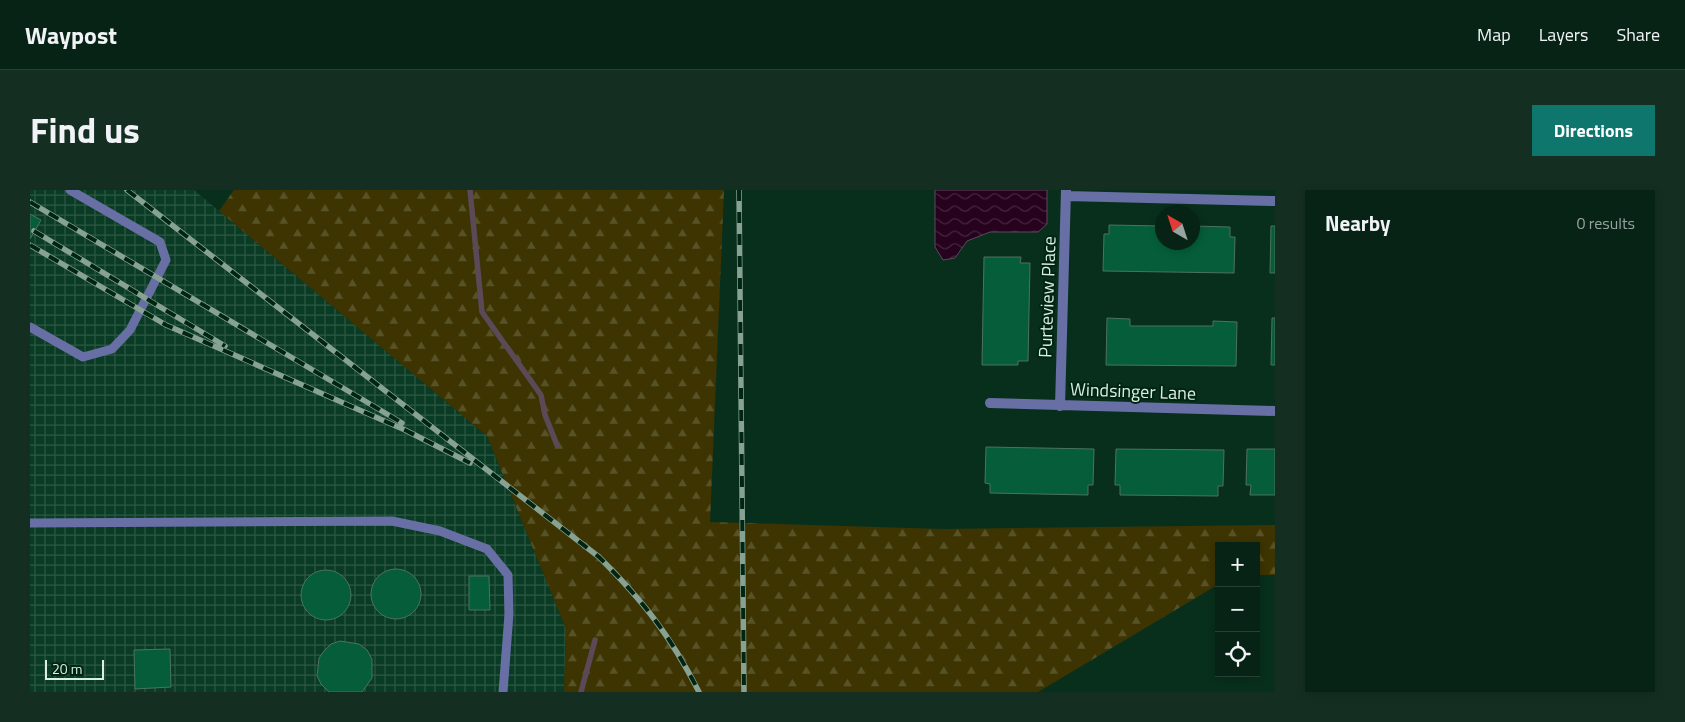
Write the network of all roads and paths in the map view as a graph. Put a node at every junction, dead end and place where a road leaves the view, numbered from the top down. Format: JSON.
{"nodes":[{"id":1,"x":70,"y":190,"type":"edge"},
{"id":2,"x":1066,"y":193,"type":"edge"},
{"id":3,"x":1275,"y":201,"type":"edge"},
{"id":4,"x":30,"y":327,"type":"edge"},
{"id":5,"x":990,"y":403,"type":"dead end"},
{"id":6,"x":1060,"y":406,"type":"junction"},
{"id":7,"x":1275,"y":411,"type":"edge"},
{"id":8,"x":30,"y":523,"type":"edge"},
{"id":9,"x":504,"y":692,"type":"edge"}],
"edges":[{"from":1,"to":4,"type":"lane"},
{"from":2,"to":3,"type":"street"},
{"from":2,"to":6,"type":"street","name":"Purteview Place"},
{"from":5,"to":6,"type":"street","name":"Windsinger Lane"},
{"from":6,"to":7,"type":"street","name":"Windsinger Lane"},
{"from":8,"to":9,"type":"lane"}]}
